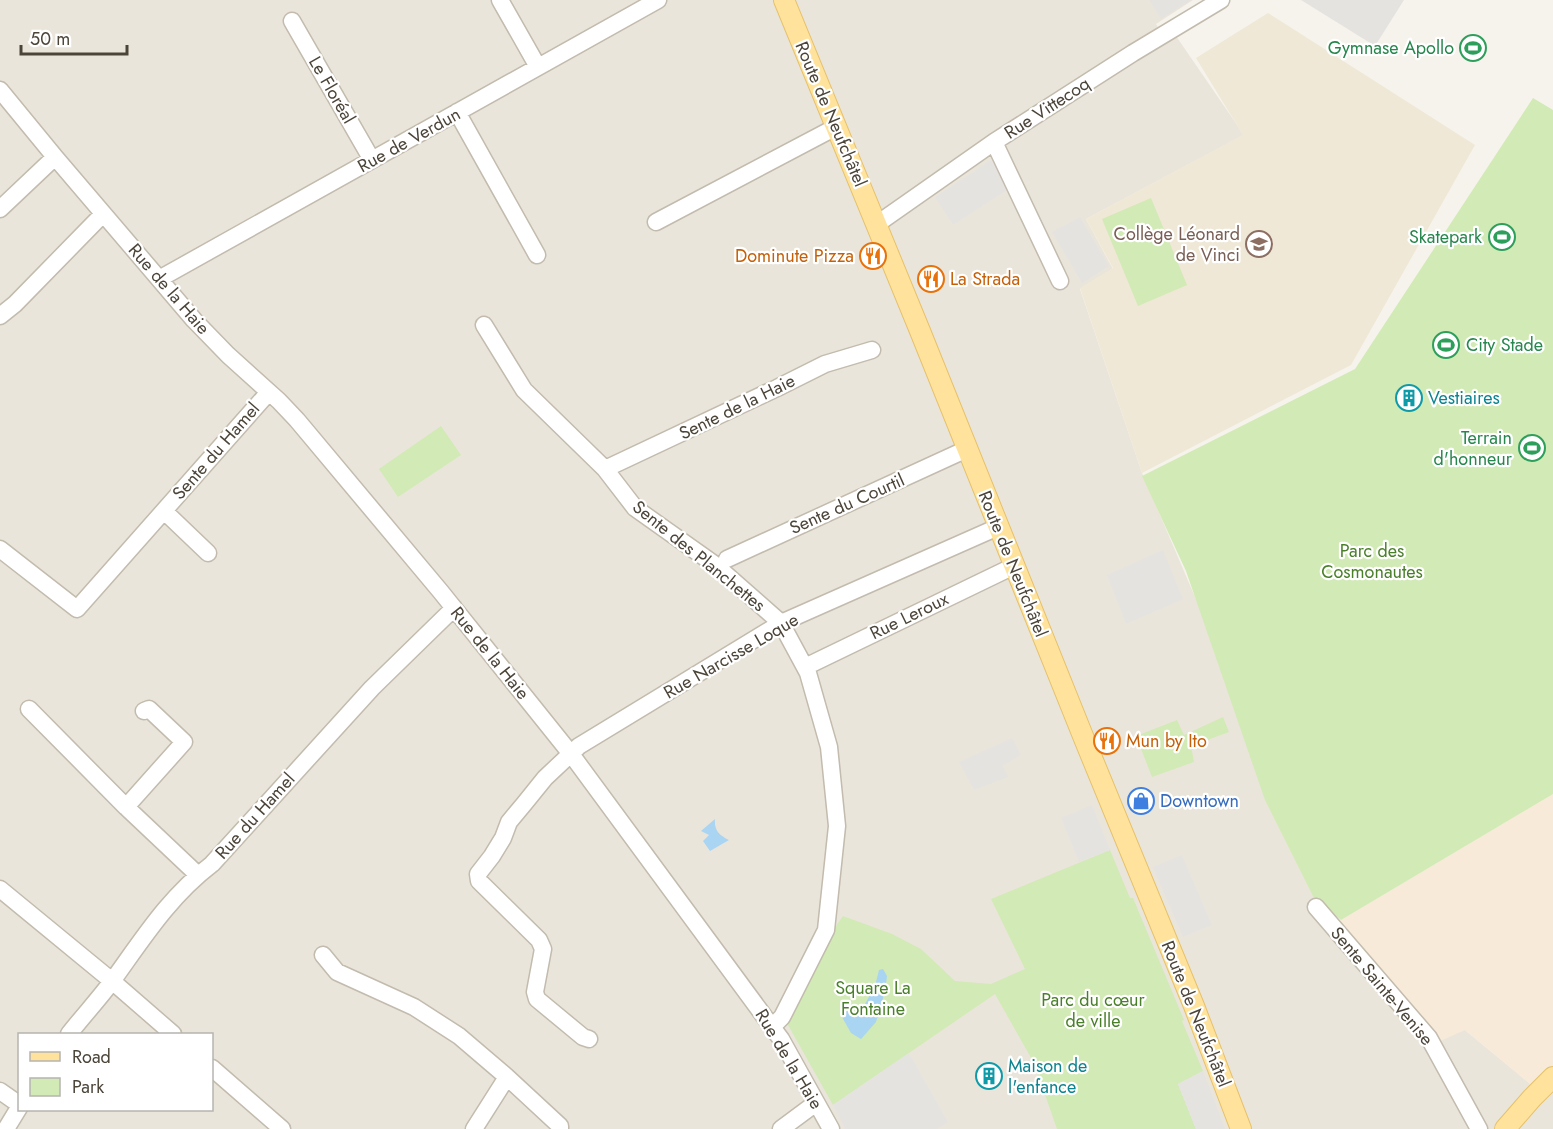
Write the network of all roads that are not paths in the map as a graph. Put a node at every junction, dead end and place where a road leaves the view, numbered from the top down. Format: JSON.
{"nodes":[{"id":1,"x":500,"y":0,"type":"edge"},
{"id":2,"x":658,"y":0,"type":"edge"},
{"id":3,"x":783,"y":0,"type":"edge"},
{"id":4,"x":1221,"y":0,"type":"edge"},
{"id":5,"x":292,"y":21,"type":"dead end"},
{"id":6,"x":538,"y":67,"type":"junction"},
{"id":7,"x":0,"y":90,"type":"edge"},
{"id":8,"x":457,"y":112,"type":"junction"},
{"id":9,"x":836,"y":127,"type":"junction"},
{"id":10,"x":994,"y":142,"type":"junction"},
{"id":11,"x":55,"y":157,"type":"junction"},
{"id":12,"x":372,"y":160,"type":"junction"},
{"id":13,"x":0,"y":209,"type":"edge"},
{"id":14,"x":103,"y":214,"type":"junction"},
{"id":15,"x":656,"y":222,"type":"dead end"},
{"id":16,"x":877,"y":224,"type":"junction"},
{"id":17,"x":537,"y":255,"type":"dead end"},
{"id":18,"x":159,"y":279,"type":"junction"},
{"id":19,"x":1060,"y":281,"type":"dead end"},
{"id":20,"x":0,"y":316,"type":"edge"},
{"id":21,"x":484,"y":324,"type":"dead end"},
{"id":22,"x":872,"y":350,"type":"dead end"},
{"id":23,"x":268,"y":392,"type":"junction"},
{"id":24,"x":967,"y":449,"type":"junction"},
{"id":25,"x":604,"y":469,"type":"junction"},
{"id":26,"x":164,"y":511,"type":"junction"},
{"id":27,"x":998,"y":527,"type":"junction"},
{"id":28,"x":0,"y":549,"type":"edge"},
{"id":29,"x":208,"y":553,"type":"dead end"},
{"id":30,"x":727,"y":559,"type":"dead end"},
{"id":31,"x":1014,"y":566,"type":"junction"},
{"id":32,"x":454,"y":608,"type":"junction"},
{"id":33,"x":781,"y":623,"type":"junction"},
{"id":34,"x":805,"y":667,"type":"junction"},
{"id":35,"x":29,"y":709,"type":"dead end"},
{"id":36,"x":144,"y":711,"type":"dead end"},
{"id":37,"x":571,"y":754,"type":"junction"},
{"id":38,"x":126,"y":807,"type":"junction"},
{"id":39,"x":198,"y":875,"type":"junction"},
{"id":40,"x":0,"y":889,"type":"edge"},
{"id":41,"x":1316,"y":907,"type":"dead end"},
{"id":42,"x":323,"y":955,"type":"dead end"},
{"id":43,"x":112,"y":981,"type":"junction"},
{"id":44,"x":772,"y":1027,"type":"junction"},
{"id":45,"x":71,"y":1033,"type":"edge"},
{"id":46,"x":171,"y":1033,"type":"edge"},
{"id":47,"x":588,"y":1039,"type":"dead end"},
{"id":48,"x":213,"y":1069,"type":"edge"},
{"id":49,"x":507,"y":1077,"type":"junction"},
{"id":50,"x":1553,"y":1077,"type":"edge"},
{"id":51,"x":0,"y":1091,"type":"edge"},
{"id":52,"x":816,"y":1103,"type":"junction"},
{"id":53,"x":18,"y":1104,"type":"edge"},
{"id":54,"x":18,"y":1109,"type":"edge"},
{"id":55,"x":6,"y":1129,"type":"edge"},
{"id":56,"x":282,"y":1129,"type":"edge"},
{"id":57,"x":474,"y":1129,"type":"edge"},
{"id":58,"x":560,"y":1129,"type":"edge"},
{"id":59,"x":781,"y":1129,"type":"edge"},
{"id":60,"x":831,"y":1129,"type":"edge"},
{"id":61,"x":1241,"y":1129,"type":"edge"},
{"id":62,"x":1479,"y":1129,"type":"edge"},
{"id":63,"x":1505,"y":1129,"type":"edge"}],
"edges":[{"from":1,"to":6,"type":"street"},
{"from":2,"to":6,"type":"street","name":"Rue de Verdun"},
{"from":3,"to":9,"type":"main road","name":"Route de Neufchâtel"},
{"from":4,"to":10,"type":"street","name":"Rue Vittecoq"},
{"from":5,"to":12,"type":"street","name":"Le Floréal"},
{"from":6,"to":8,"type":"street","name":"Rue de Verdun"},
{"from":7,"to":11,"type":"street","name":"Rue de la Haie"},
{"from":8,"to":12,"type":"street","name":"Rue de Verdun"},
{"from":8,"to":17,"type":"street"},
{"from":9,"to":15,"type":"street"},
{"from":9,"to":16,"type":"main road","name":"Route de Neufchâtel"},
{"from":10,"to":16,"type":"street","name":"Rue Vittecoq"},
{"from":10,"to":19,"type":"street"},
{"from":11,"to":13,"type":"street"},
{"from":11,"to":14,"type":"street","name":"Rue de la Haie"},
{"from":12,"to":18,"type":"street","name":"Rue de Verdun"},
{"from":14,"to":18,"type":"street","name":"Rue de la Haie"},
{"from":14,"to":20,"type":"street"},
{"from":16,"to":24,"type":"main road","name":"Route de Neufchâtel"},
{"from":18,"to":23,"type":"street","name":"Rue de la Haie"},
{"from":21,"to":25,"type":"street","name":"Sente des Planchettes"},
{"from":22,"to":25,"type":"street","name":"Sente de la Haie"},
{"from":23,"to":26,"type":"street","name":"Sente du Hamel"},
{"from":23,"to":32,"type":"street","name":"Rue de la Haie"},
{"from":24,"to":27,"type":"main road","name":"Route de Neufchâtel"},
{"from":24,"to":30,"type":"street","name":"Sente du Courtil"},
{"from":25,"to":33,"type":"street","name":"Sente des Planchettes"},
{"from":26,"to":28,"type":"street","name":"Sente du Hamel"},
{"from":26,"to":29,"type":"street","name":"Sente du Hamel"},
{"from":27,"to":31,"type":"main road","name":"Route de Neufchâtel"},
{"from":27,"to":33,"type":"street","name":"Rue Narcisse Loque"},
{"from":31,"to":34,"type":"street","name":"Rue Leroux"},
{"from":31,"to":61,"type":"main road","name":"Route de Neufchâtel"},
{"from":32,"to":37,"type":"street","name":"Rue de la Haie"},
{"from":32,"to":39,"type":"street","name":"Rue du Hamel"},
{"from":33,"to":34,"type":"street","name":"Sente des Planchettes"},
{"from":33,"to":37,"type":"street","name":"Rue Narcisse Loque"},
{"from":34,"to":44,"type":"street","name":"Sente des Planchettes"},
{"from":35,"to":38,"type":"street"},
{"from":36,"to":38,"type":"street"},
{"from":37,"to":44,"type":"street","name":"Rue de la Haie"},
{"from":37,"to":47,"type":"street","name":"Rue Narcisse Loque"},
{"from":38,"to":39,"type":"street"},
{"from":39,"to":43,"type":"street","name":"Rue du Hamel"},
{"from":40,"to":43,"type":"street"},
{"from":41,"to":62,"type":"street","name":"Sente Sainte-Venise"},
{"from":42,"to":49,"type":"street"},
{"from":43,"to":45,"type":"street","name":"Rue du Hamel"},
{"from":43,"to":46,"type":"street"},
{"from":44,"to":52,"type":"street","name":"Rue de la Haie"},
{"from":48,"to":56,"type":"street"},
{"from":49,"to":57,"type":"street"},
{"from":49,"to":58,"type":"street"},
{"from":50,"to":63,"type":"main road"},
{"from":51,"to":53,"type":"street"},
{"from":52,"to":59,"type":"street"},
{"from":52,"to":60,"type":"street","name":"Rue de la Haie"},
{"from":54,"to":55,"type":"street"}]}
